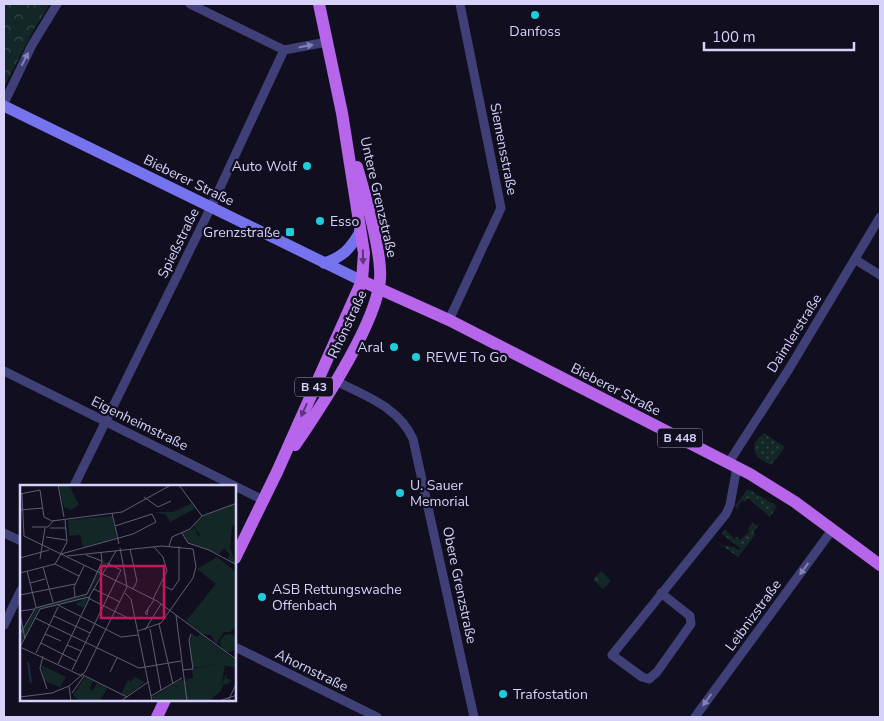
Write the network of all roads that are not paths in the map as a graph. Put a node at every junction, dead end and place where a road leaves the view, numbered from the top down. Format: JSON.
{"nodes":[{"id":1,"x":57,"y":4,"type":"edge"},
{"id":2,"x":190,"y":4,"type":"edge"},
{"id":3,"x":319,"y":4,"type":"edge"},
{"id":4,"x":460,"y":4,"type":"edge"},
{"id":5,"x":327,"y":42,"type":"junction"},
{"id":6,"x":284,"y":50,"type":"junction"},
{"id":7,"x":4,"y":104,"type":"edge"},
{"id":8,"x":342,"y":113,"type":"junction"},
{"id":9,"x":211,"y":207,"type":"junction"},
{"id":10,"x":880,"y":217,"type":"edge"},
{"id":11,"x":360,"y":232,"type":"junction"},
{"id":12,"x":856,"y":260,"type":"junction"},
{"id":13,"x":324,"y":263,"type":"junction"},
{"id":14,"x":880,"y":275,"type":"edge"},
{"id":15,"x":362,"y":281,"type":"junction"},
{"id":16,"x":379,"y":289,"type":"junction"},
{"id":17,"x":449,"y":320,"type":"junction"},
{"id":18,"x":4,"y":372,"type":"edge"},
{"id":19,"x":336,"y":381,"type":"junction"},
{"id":20,"x":106,"y":421,"type":"junction"},
{"id":21,"x":733,"y":465,"type":"junction"},
{"id":22,"x":277,"y":472,"type":"junction"},
{"id":23,"x":74,"y":485,"type":"edge"},
{"id":24,"x":233,"y":485,"type":"edge"},
{"id":25,"x":236,"y":486,"type":"edge"},
{"id":26,"x":263,"y":500,"type":"junction"},
{"id":27,"x":832,"y":530,"type":"junction"},
{"id":28,"x":4,"y":533,"type":"edge"},
{"id":29,"x":20,"y":541,"type":"edge"},
{"id":30,"x":236,"y":556,"type":"edge"},
{"id":31,"x":880,"y":565,"type":"edge"},
{"id":32,"x":20,"y":592,"type":"edge"},
{"id":33,"x":661,"y":593,"type":"junction"},
{"id":34,"x":4,"y":625,"type":"edge"},
{"id":35,"x":236,"y":647,"type":"edge"},
{"id":36,"x":164,"y":701,"type":"edge"},
{"id":37,"x":156,"y":717,"type":"edge"},
{"id":38,"x":377,"y":717,"type":"edge"},
{"id":39,"x":474,"y":717,"type":"edge"},
{"id":40,"x":695,"y":717,"type":"edge"}],
"edges":[{"from":7,"to":1,"type":"street","one_way":true},
{"from":2,"to":6,"type":"street"},
{"from":3,"to":5,"type":"main road","name":"Untere Grenzstraße","number":"B 43"},
{"from":4,"to":17,"type":"street","name":"Siemensstraße"},
{"from":6,"to":5,"type":"street","one_way":true},
{"from":5,"to":8,"type":"main road","name":"Untere Grenzstraße","number":"B 43"},
{"from":6,"to":9,"type":"street","name":"Spießstraße"},
{"from":7,"to":9,"type":"street","name":"Bieberer Straße"},
{"from":8,"to":11,"type":"main road","name":"Untere Grenzstraße","number":"B 43"},
{"from":8,"to":16,"type":"main road","name":"Untere Grenzstraße","number":"B 43"},
{"from":9,"to":13,"type":"street","name":"Bieberer Straße"},
{"from":9,"to":20,"type":"street","name":"Spießstraße"},
{"from":10,"to":12,"type":"street","name":"Daimlerstraße"},
{"from":11,"to":13,"type":"street"},
{"from":11,"to":15,"type":"main road","name":"Untere Grenzstraße","number":"B 43","one_way":true},
{"from":12,"to":14,"type":"street"},
{"from":12,"to":21,"type":"street","name":"Daimlerstraße"},
{"from":13,"to":15,"type":"street","name":"Bieberer Straße"},
{"from":15,"to":16,"type":"main road","number":"B 448"},
{"from":15,"to":22,"type":"main road","name":"Rhönstraße","number":"B 43","one_way":true},
{"from":16,"to":17,"type":"main road","name":"Bieberer Straße","number":"B 448"},
{"from":16,"to":19,"type":"main road","name":"Rhönstraße","number":"B 43"},
{"from":17,"to":21,"type":"main road","name":"Bieberer Straße","number":"B 448"},
{"from":18,"to":20,"type":"street","name":"Eigenheimstraße"},
{"from":19,"to":22,"type":"main road","name":"Rhönstraße","number":"B 43"},
{"from":19,"to":39,"type":"street","name":"Obere Grenzstraße"},
{"from":20,"to":23,"type":"street","name":"Spießstraße"},
{"from":20,"to":24,"type":"street","name":"Eigenheimstraße"},
{"from":21,"to":27,"type":"main road","name":"Bieberer Straße","number":"B 448"},
{"from":21,"to":33,"type":"street"},
{"from":22,"to":26,"type":"main road","name":"Rhönstraße","number":"B 43"},
{"from":25,"to":26,"type":"street","name":"Eigenheimstraße"},
{"from":26,"to":30,"type":"main road","name":"Rhönstraße","number":"B 43"},
{"from":27,"to":31,"type":"main road","name":"Bieberer Straße","number":"B 448"},
{"from":27,"to":40,"type":"street","name":"Leibnizstraße","one_way":true},
{"from":28,"to":29,"type":"street"},
{"from":32,"to":34,"type":"street"},
{"from":33,"to":33,"type":"street"},
{"from":35,"to":38,"type":"street","name":"Ahornstraße"},
{"from":36,"to":37,"type":"main road"}]}
